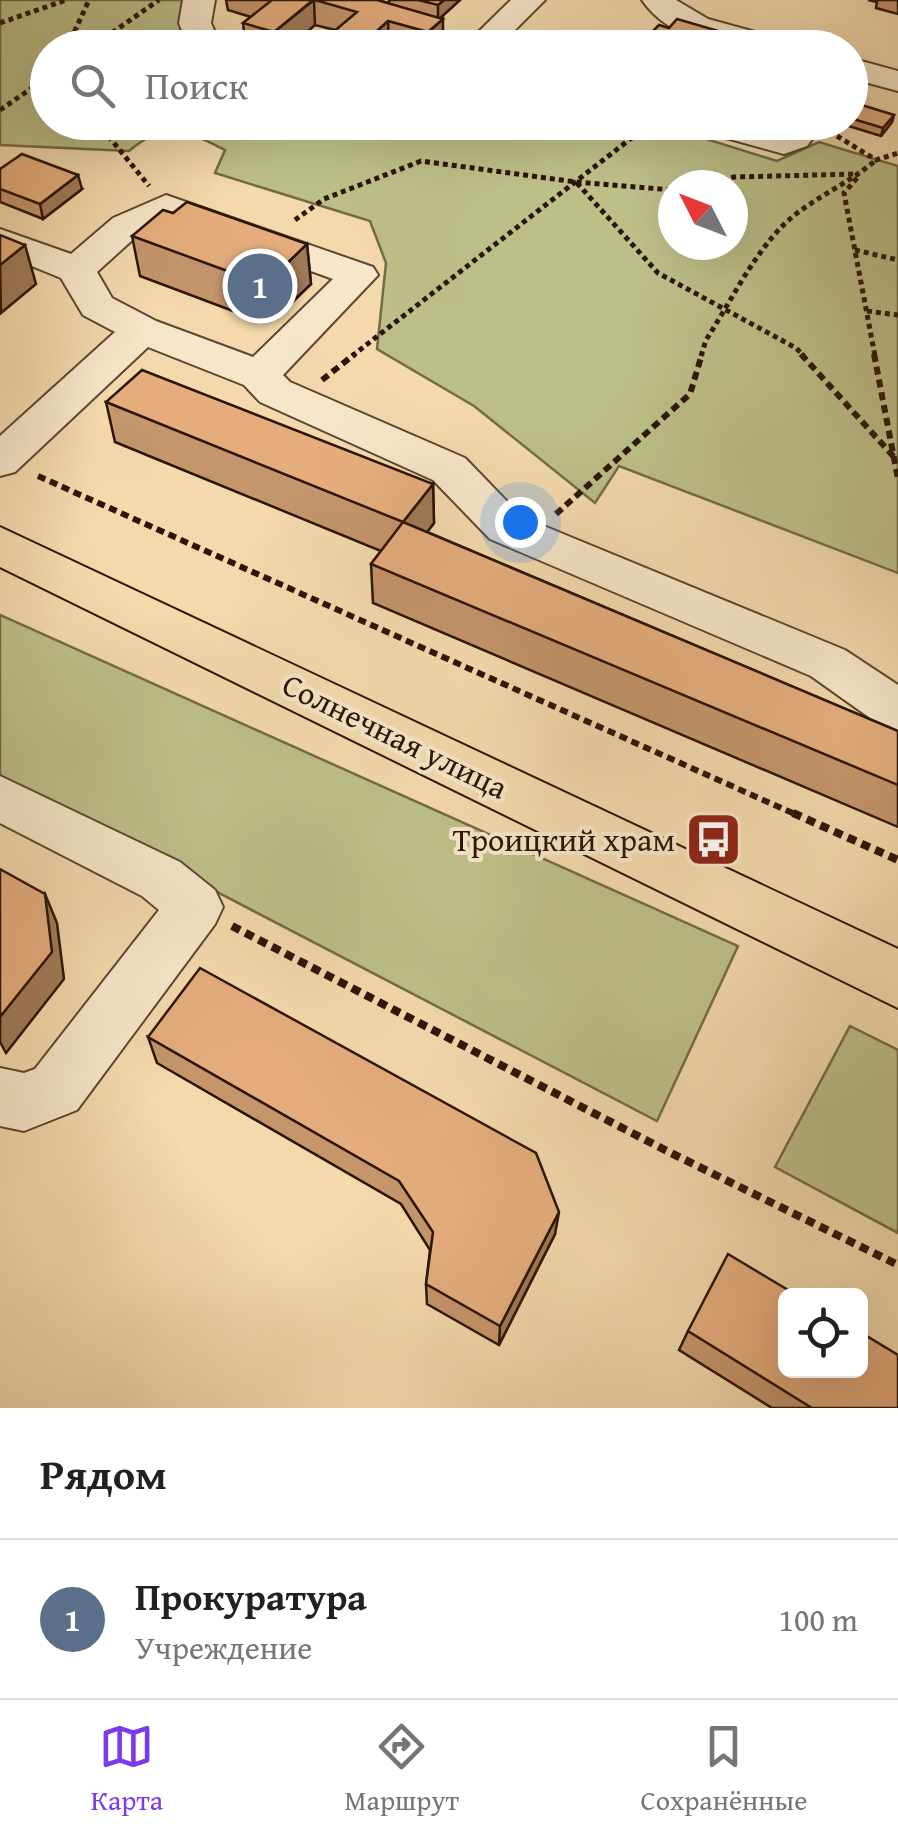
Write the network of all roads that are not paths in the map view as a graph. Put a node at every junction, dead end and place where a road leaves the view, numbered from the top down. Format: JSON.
{"nodes":[{"id":1,"x":199,"y":0,"type":"edge"},
{"id":2,"x":529,"y":0,"type":"edge"},
{"id":3,"x":658,"y":0,"type":"edge"},
{"id":4,"x":685,"y":22,"type":"junction"},
{"id":5,"x":198,"y":30,"type":"edge"},
{"id":6,"x":497,"y":30,"type":"edge"},
{"id":7,"x":677,"y":30,"type":"edge"},
{"id":8,"x":713,"y":30,"type":"edge"},
{"id":9,"x":868,"y":73,"type":"edge"},
{"id":10,"x":898,"y":81,"type":"edge"},
{"id":11,"x":0,"y":240,"type":"edge"},
{"id":12,"x":76,"y":270,"type":"junction"},
{"id":13,"x":142,"y":330,"type":"junction"},
{"id":14,"x":259,"y":375,"type":"junction"},
{"id":15,"x":3,"y":454,"type":"edge"},
{"id":16,"x":0,"y":544,"type":"edge"},
{"id":17,"x":898,"y":712,"type":"edge"},
{"id":18,"x":0,"y":798,"type":"edge"},
{"id":19,"x":898,"y":980,"type":"edge"},
{"id":20,"x":0,"y":1098,"type":"edge"}],
"edges":[{"from":1,"to":5,"type":"lane"},
{"from":2,"to":6,"type":"lane"},
{"from":3,"to":4,"type":"lane"},
{"from":4,"to":7,"type":"lane"},
{"from":4,"to":8,"type":"lane"},
{"from":9,"to":10,"type":"lane"},
{"from":11,"to":12,"type":"lane"},
{"from":12,"to":13,"type":"lane"},
{"from":12,"to":14,"type":"lane"},
{"from":13,"to":14,"type":"lane"},
{"from":13,"to":15,"type":"lane"},
{"from":14,"to":17,"type":"lane"},
{"from":16,"to":19,"type":"main road","name":"Солнечная улица"},
{"from":18,"to":20,"type":"lane"}]}
